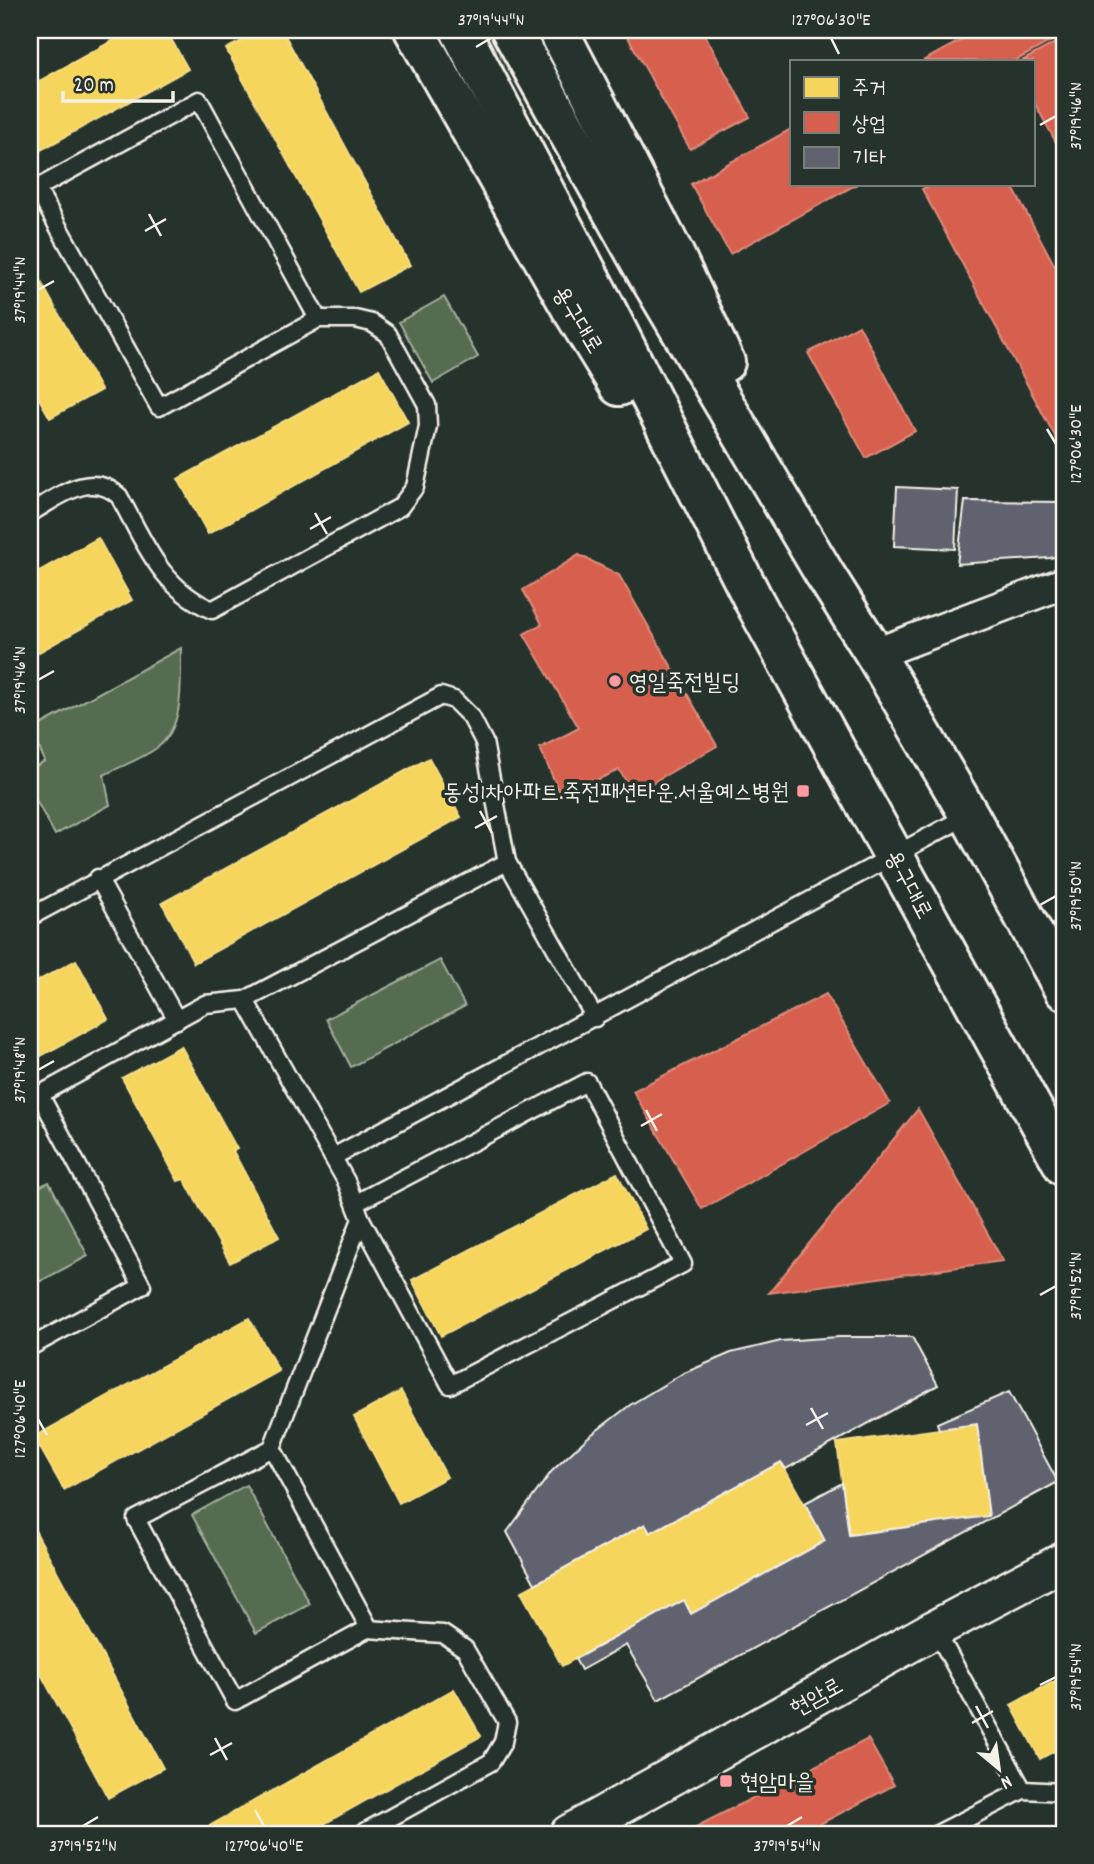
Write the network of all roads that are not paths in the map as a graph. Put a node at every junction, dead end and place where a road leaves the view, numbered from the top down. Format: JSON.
{"nodes":[{"id":1,"x":414,"y":30,"type":"edge"},
{"id":2,"x":460,"y":30,"type":"edge"},
{"id":3,"x":511,"y":30,"type":"edge"},
{"id":4,"x":558,"y":30,"type":"edge"},
{"id":5,"x":33,"y":191,"type":"edge"},
{"id":6,"x":318,"y":318,"type":"junction"},
{"id":7,"x":32,"y":508,"type":"edge"},
{"id":8,"x":824,"y":573,"type":"junction"},
{"id":9,"x":1064,"y":583,"type":"edge"},
{"id":10,"x":755,"y":603,"type":"junction"},
{"id":11,"x":875,"y":654,"type":"junction"},
{"id":12,"x":969,"y":815,"type":"junction"},
{"id":13,"x":894,"y":855,"type":"junction"},
{"id":14,"x":507,"y":862,"type":"junction"},
{"id":15,"x":98,"y":878,"type":"junction"},
{"id":16,"x":30,"y":917,"type":"edge"},
{"id":17,"x":1064,"y":990,"type":"edge"},
{"id":18,"x":245,"y":1000,"type":"junction"},
{"id":19,"x":595,"y":1018,"type":"junction"},
{"id":20,"x":177,"y":1020,"type":"junction"},
{"id":21,"x":35,"y":1097,"type":"edge"},
{"id":22,"x":333,"y":1157,"type":"junction"},
{"id":23,"x":1064,"y":1166,"type":"edge"},
{"id":24,"x":356,"y":1203,"type":"junction"},
{"id":25,"x":360,"y":1219,"type":"junction"},
{"id":26,"x":30,"y":1347,"type":"edge"},
{"id":27,"x":272,"y":1448,"type":"junction"},
{"id":28,"x":1064,"y":1561,"type":"edge"},
{"id":29,"x":367,"y":1629,"type":"junction"},
{"id":30,"x":935,"y":1629,"type":"junction"},
{"id":31,"x":1023,"y":1790,"type":"junction"},
{"id":32,"x":1064,"y":1792,"type":"edge"},
{"id":33,"x":969,"y":1826,"type":"edge"},
{"id":34,"x":361,"y":1834,"type":"edge"},
{"id":35,"x":569,"y":1834,"type":"edge"},
{"id":36,"x":937,"y":1834,"type":"edge"}],
"edges":[{"from":1,"to":10,"type":"main road","name":"용구대로"},
{"from":2,"to":10,"type":"main road","name":"용구대로"},
{"from":3,"to":8,"type":"main road"},
{"from":4,"to":8,"type":"main road"},
{"from":5,"to":6,"type":"lane"},
{"from":5,"to":6,"type":"lane"},
{"from":6,"to":7,"type":"lane"},
{"from":8,"to":11,"type":"main road"},
{"from":9,"to":11,"type":"street"},
{"from":10,"to":13,"type":"main road","name":"용구대로"},
{"from":11,"to":12,"type":"main road"},
{"from":12,"to":13,"type":"lane"},
{"from":12,"to":17,"type":"main road"},
{"from":13,"to":19,"type":"lane"},
{"from":13,"to":23,"type":"main road","name":"용구대로"},
{"from":14,"to":15,"type":"lane"},
{"from":14,"to":18,"type":"lane"},
{"from":14,"to":19,"type":"lane"},
{"from":15,"to":16,"type":"lane"},
{"from":15,"to":20,"type":"lane"},
{"from":18,"to":20,"type":"lane"},
{"from":18,"to":22,"type":"lane"},
{"from":19,"to":22,"type":"lane"},
{"from":20,"to":21,"type":"lane"},
{"from":21,"to":26,"type":"lane"},
{"from":22,"to":24,"type":"lane"},
{"from":24,"to":25,"type":"lane"},
{"from":24,"to":25,"type":"lane"},
{"from":25,"to":27,"type":"lane"},
{"from":27,"to":29,"type":"lane"},
{"from":27,"to":29,"type":"lane"},
{"from":28,"to":30,"type":"street","name":"현암로"},
{"from":29,"to":34,"type":"lane"},
{"from":30,"to":31,"type":"lane"},
{"from":30,"to":35,"type":"street","name":"현암로"},
{"from":31,"to":32,"type":"lane"},
{"from":31,"to":33,"type":"lane"},
{"from":33,"to":36,"type":"lane"}]}
